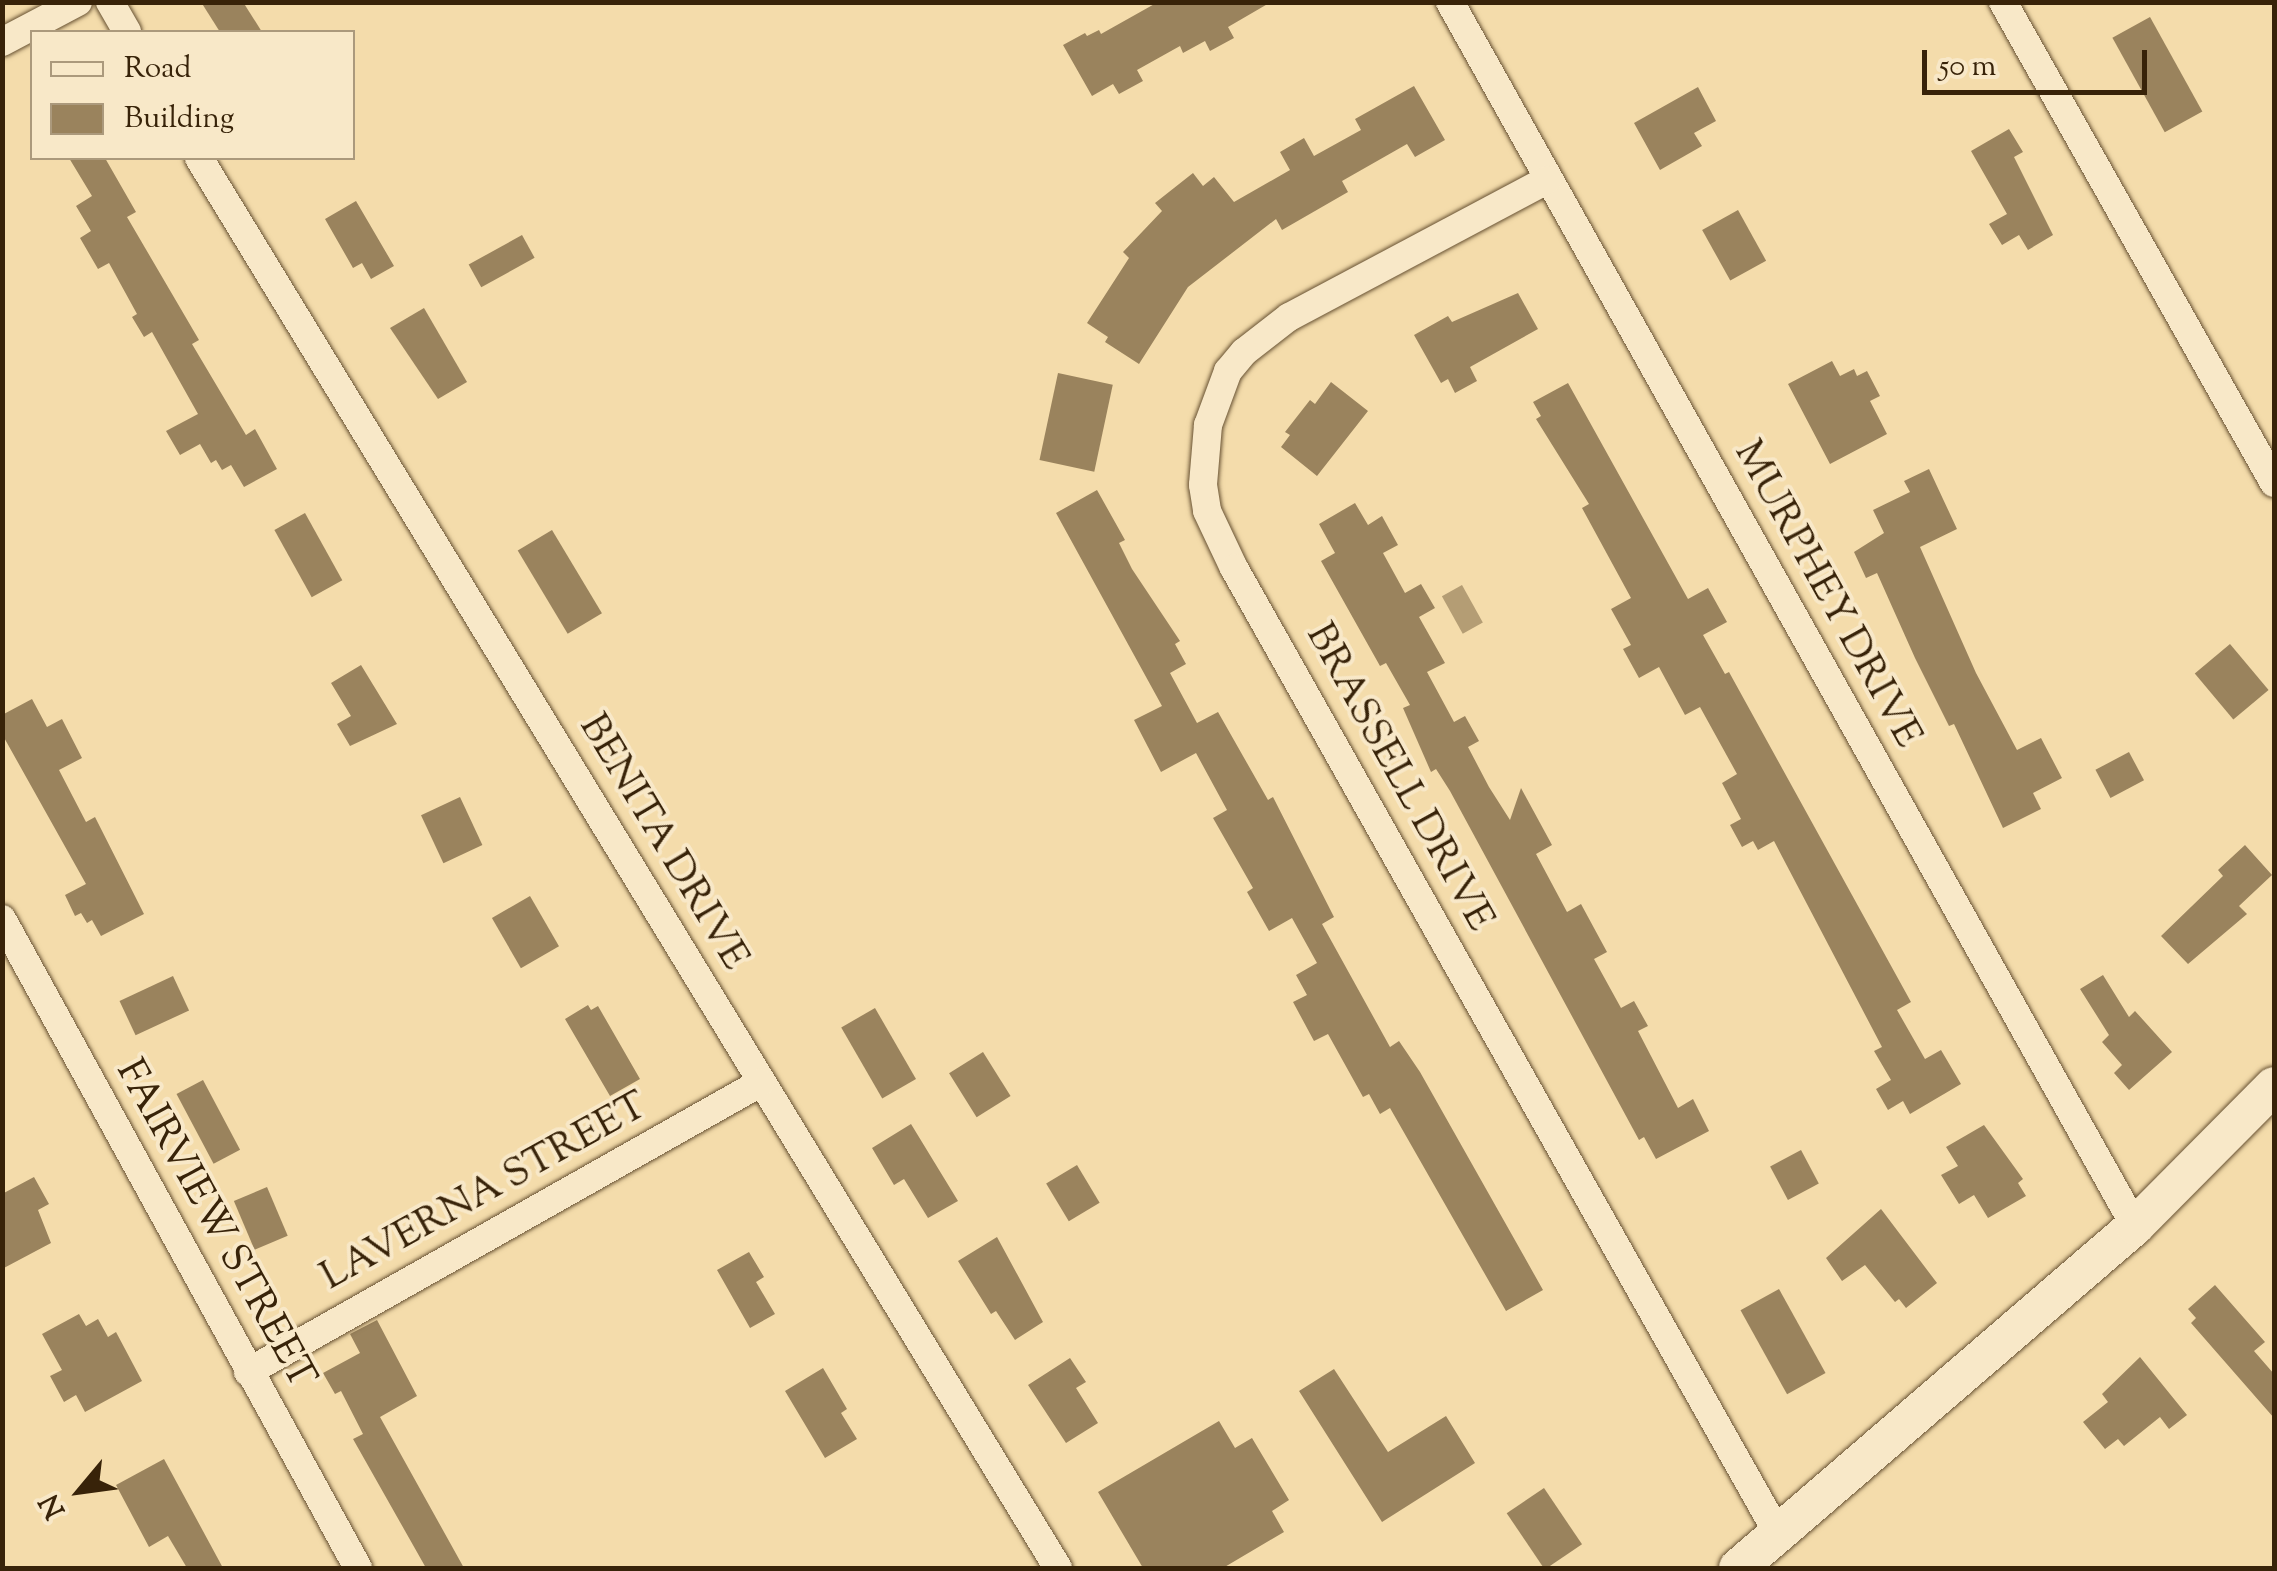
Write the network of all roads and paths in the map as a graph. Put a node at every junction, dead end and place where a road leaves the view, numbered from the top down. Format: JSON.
{"nodes":[{"id":1,"x":78,"y":2,"type":"edge"},
{"id":2,"x":110,"y":2,"type":"edge"},
{"id":3,"x":1450,"y":2,"type":"edge"},
{"id":4,"x":2003,"y":2,"type":"edge"},
{"id":5,"x":126,"y":30,"type":"edge"},
{"id":6,"x":2,"y":42,"type":"edge"},
{"id":7,"x":200,"y":160,"type":"edge"},
{"id":8,"x":1546,"y":180,"type":"junction"},
{"id":9,"x":2274,"y":483,"type":"edge"},
{"id":10,"x":2,"y":919,"type":"edge"},
{"id":11,"x":760,"y":1083,"type":"junction"},
{"id":12,"x":2274,"y":1086,"type":"edge"},
{"id":13,"x":2134,"y":1226,"type":"junction"},
{"id":14,"x":248,"y":1372,"type":"junction"},
{"id":15,"x":1778,"y":1534,"type":"junction"},
{"id":16,"x":358,"y":1568,"type":"edge"},
{"id":17,"x":1058,"y":1568,"type":"edge"},
{"id":18,"x":1738,"y":1568,"type":"edge"}],
"edges":[{"from":1,"to":6,"type":"street"},
{"from":2,"to":5,"type":"street"},
{"from":3,"to":8,"type":"street","name":"MURPHEY DRIVE"},
{"from":4,"to":9,"type":"street"},
{"from":7,"to":11,"type":"street","name":"BENITA DRIVE"},
{"from":8,"to":13,"type":"street","name":"MURPHEY DRIVE"},
{"from":8,"to":15,"type":"street","name":"BRASSELL DRIVE"},
{"from":10,"to":14,"type":"street","name":"FAIRVIEW STREET"},
{"from":11,"to":14,"type":"street","name":"LAVERNA STREET"},
{"from":11,"to":17,"type":"street","name":"BENITA DRIVE"},
{"from":12,"to":13,"type":"street"},
{"from":13,"to":15,"type":"street"},
{"from":14,"to":16,"type":"street","name":"FAIRVIEW STREET"},
{"from":15,"to":18,"type":"street"}]}
